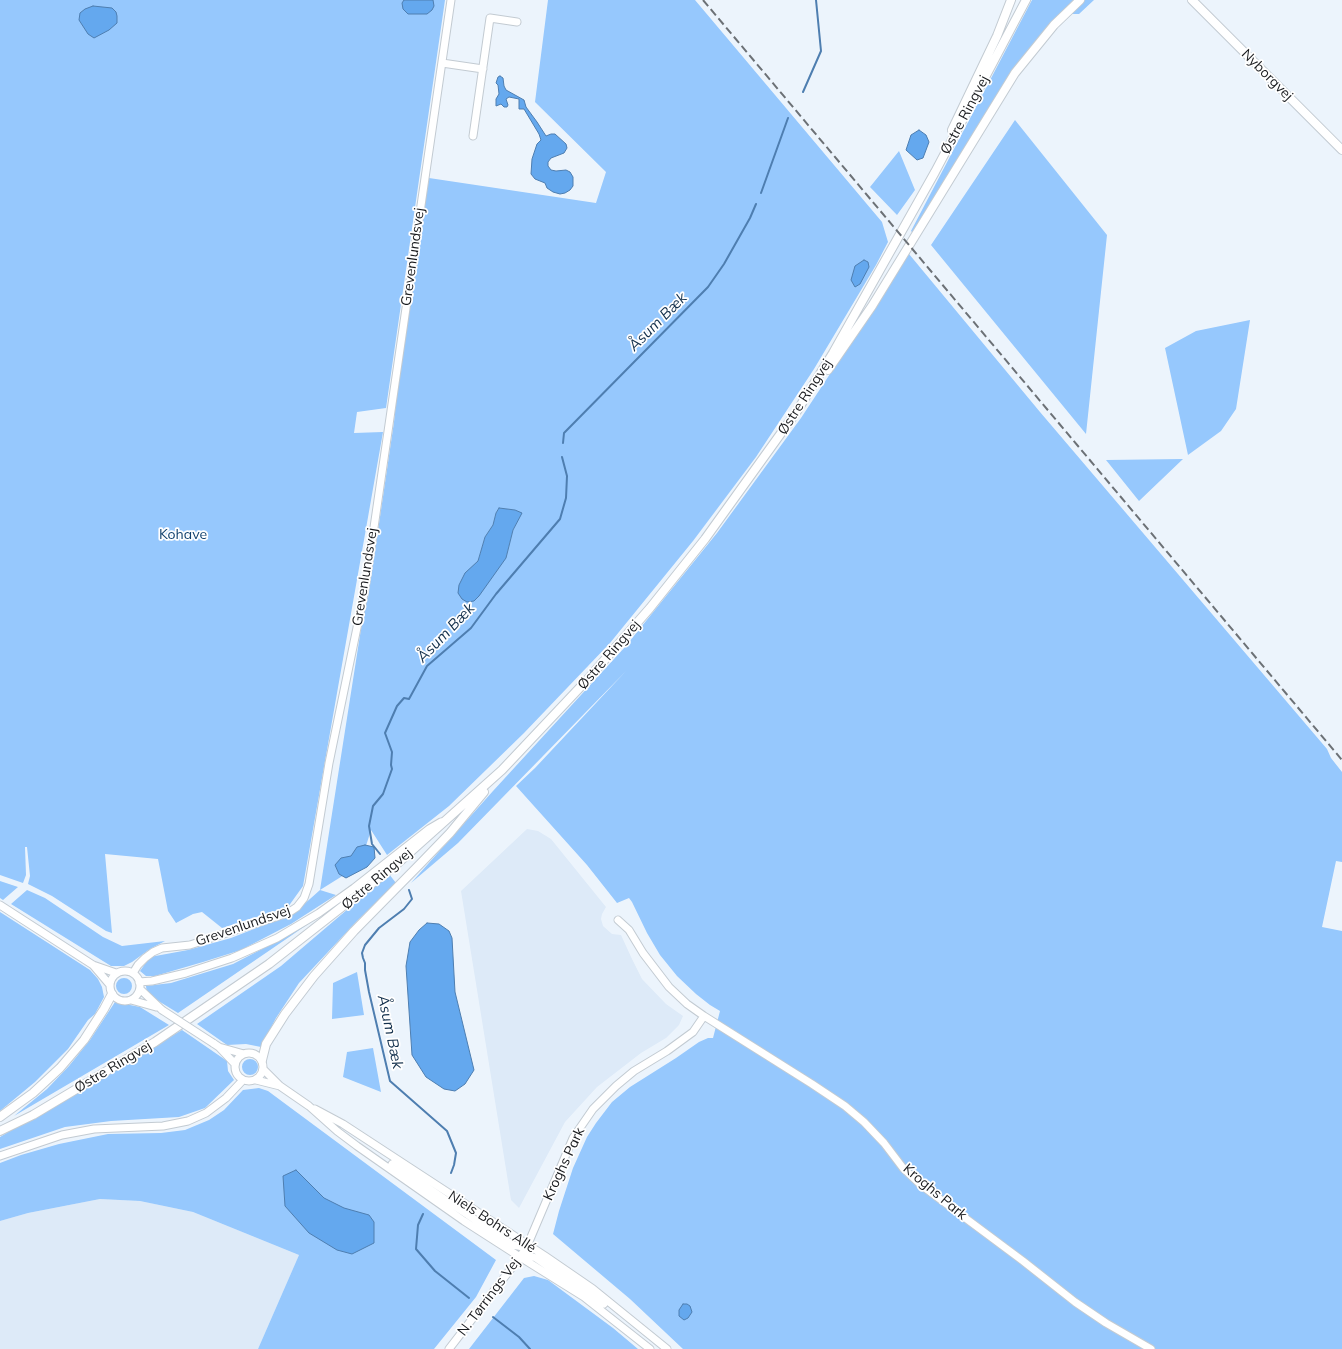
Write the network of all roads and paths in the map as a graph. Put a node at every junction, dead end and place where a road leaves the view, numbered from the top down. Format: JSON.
{"nodes":[{"id":1,"x":451,"y":0,"type":"edge"},
{"id":2,"x":1011,"y":0,"type":"edge"},
{"id":3,"x":1026,"y":0,"type":"edge"},
{"id":4,"x":1080,"y":0,"type":"edge"},
{"id":5,"x":1192,"y":0,"type":"edge"},
{"id":6,"x":517,"y":22,"type":"dead end"},
{"id":7,"x":442,"y":63,"type":"junction"},
{"id":8,"x":483,"y":69,"type":"junction"},
{"id":9,"x":473,"y":136,"type":"dead end"},
{"id":10,"x":1342,"y":150,"type":"edge"},
{"id":11,"x":935,"y":172,"type":"junction"},
{"id":12,"x":797,"y":411,"type":"junction"},
{"id":13,"x":502,"y":770,"type":"junction"},
{"id":14,"x":451,"y":816,"type":"junction"},
{"id":15,"x":0,"y":905,"type":"edge"},
{"id":16,"x":618,"y":920,"type":"dead end"},
{"id":17,"x":93,"y":965,"type":"junction"},
{"id":18,"x":116,"y":973,"type":"junction"},
{"id":19,"x":133,"y":973,"type":"junction"},
{"id":20,"x":110,"y":985,"type":"junction"},
{"id":21,"x":139,"y":986,"type":"junction"},
{"id":22,"x":112,"y":994,"type":"junction"},
{"id":23,"x":131,"y":1000,"type":"junction"},
{"id":24,"x":160,"y":1009,"type":"junction"},
{"id":25,"x":704,"y":1016,"type":"junction"},
{"id":26,"x":216,"y":1045,"type":"junction"},
{"id":27,"x":244,"y":1054,"type":"junction"},
{"id":28,"x":262,"y":1060,"type":"junction"},
{"id":29,"x":235,"y":1064,"type":"junction"},
{"id":30,"x":264,"y":1070,"type":"junction"},
{"id":31,"x":242,"y":1080,"type":"junction"},
{"id":32,"x":256,"y":1080,"type":"junction"},
{"id":33,"x":280,"y":1086,"type":"junction"},
{"id":34,"x":309,"y":1106,"type":"junction"},
{"id":35,"x":0,"y":1117,"type":"edge"},
{"id":36,"x":0,"y":1131,"type":"edge"},
{"id":37,"x":337,"y":1131,"type":"junction"},
{"id":38,"x":0,"y":1156,"type":"edge"},
{"id":39,"x":528,"y":1244,"type":"junction"},
{"id":40,"x":520,"y":1257,"type":"junction"},
{"id":41,"x":660,"y":1343,"type":"junction"},
{"id":42,"x":449,"y":1349,"type":"edge"},
{"id":43,"x":650,"y":1349,"type":"edge"},
{"id":44,"x":667,"y":1349,"type":"edge"},
{"id":45,"x":1151,"y":1349,"type":"edge"}],
"edges":[{"from":1,"to":7,"type":"street","name":"Grevenlundsvej"},
{"from":2,"to":11,"type":"main road"},
{"from":3,"to":11,"type":"main road","name":"Østre Ringvej"},
{"from":4,"to":12,"type":"main road"},
{"from":5,"to":10,"type":"main road","name":"Nyborgvej"},
{"from":6,"to":8,"type":"street"},
{"from":7,"to":8,"type":"street"},
{"from":7,"to":19,"type":"street","name":"Grevenlundsvej"},
{"from":8,"to":9,"type":"street"},
{"from":11,"to":12,"type":"main road","name":"Østre Ringvej"},
{"from":12,"to":13,"type":"main road","name":"Østre Ringvej"},
{"from":13,"to":14,"type":"main road","name":"Østre Ringvej"},
{"from":13,"to":28,"type":"main road"},
{"from":14,"to":21,"type":"street"},
{"from":14,"to":36,"type":"main road","name":"Østre Ringvej"},
{"from":15,"to":17,"type":"street"},
{"from":16,"to":25,"type":"street","name":"Kroghs Park"},
{"from":17,"to":18,"type":"street"},
{"from":17,"to":20,"type":"street"},
{"from":18,"to":19,"type":"street"},
{"from":18,"to":20,"type":"street"},
{"from":19,"to":21,"type":"street"},
{"from":20,"to":22,"type":"street"},
{"from":21,"to":23,"type":"street"},
{"from":21,"to":24,"type":"street"},
{"from":22,"to":23,"type":"street"},
{"from":22,"to":35,"type":"main road"},
{"from":23,"to":24,"type":"street"},
{"from":24,"to":26,"type":"street","bridge":true},
{"from":25,"to":39,"type":"street","name":"Kroghs Park"},
{"from":25,"to":45,"type":"street","name":"Kroghs Park"},
{"from":26,"to":27,"type":"street"},
{"from":26,"to":29,"type":"street"},
{"from":27,"to":28,"type":"street"},
{"from":27,"to":29,"type":"street"},
{"from":28,"to":30,"type":"street"},
{"from":29,"to":31,"type":"street"},
{"from":30,"to":32,"type":"street"},
{"from":30,"to":33,"type":"street","name":"Niels Bohrs Allé"},
{"from":31,"to":32,"type":"street"},
{"from":31,"to":38,"type":"street"},
{"from":32,"to":33,"type":"street","name":"Niels Bohrs Allé"},
{"from":33,"to":34,"type":"street","name":"Niels Bohrs Allé"},
{"from":34,"to":37,"type":"street","name":"Niels Bohrs Allé"},
{"from":34,"to":39,"type":"street","name":"Niels Bohrs Allé"},
{"from":37,"to":39,"type":"street"},
{"from":37,"to":40,"type":"street","name":"Niels Bohrs Allé"},
{"from":39,"to":40,"type":"street","name":"N. Tørrings Vej"},
{"from":39,"to":41,"type":"street","name":"Niels Bohrs Allé"},
{"from":40,"to":41,"type":"street"},
{"from":40,"to":42,"type":"street","name":"N. Tørrings Vej"},
{"from":40,"to":43,"type":"street","name":"Niels Bohrs Allé"},
{"from":41,"to":44,"type":"street","name":"Niels Bohrs Allé"}]}
